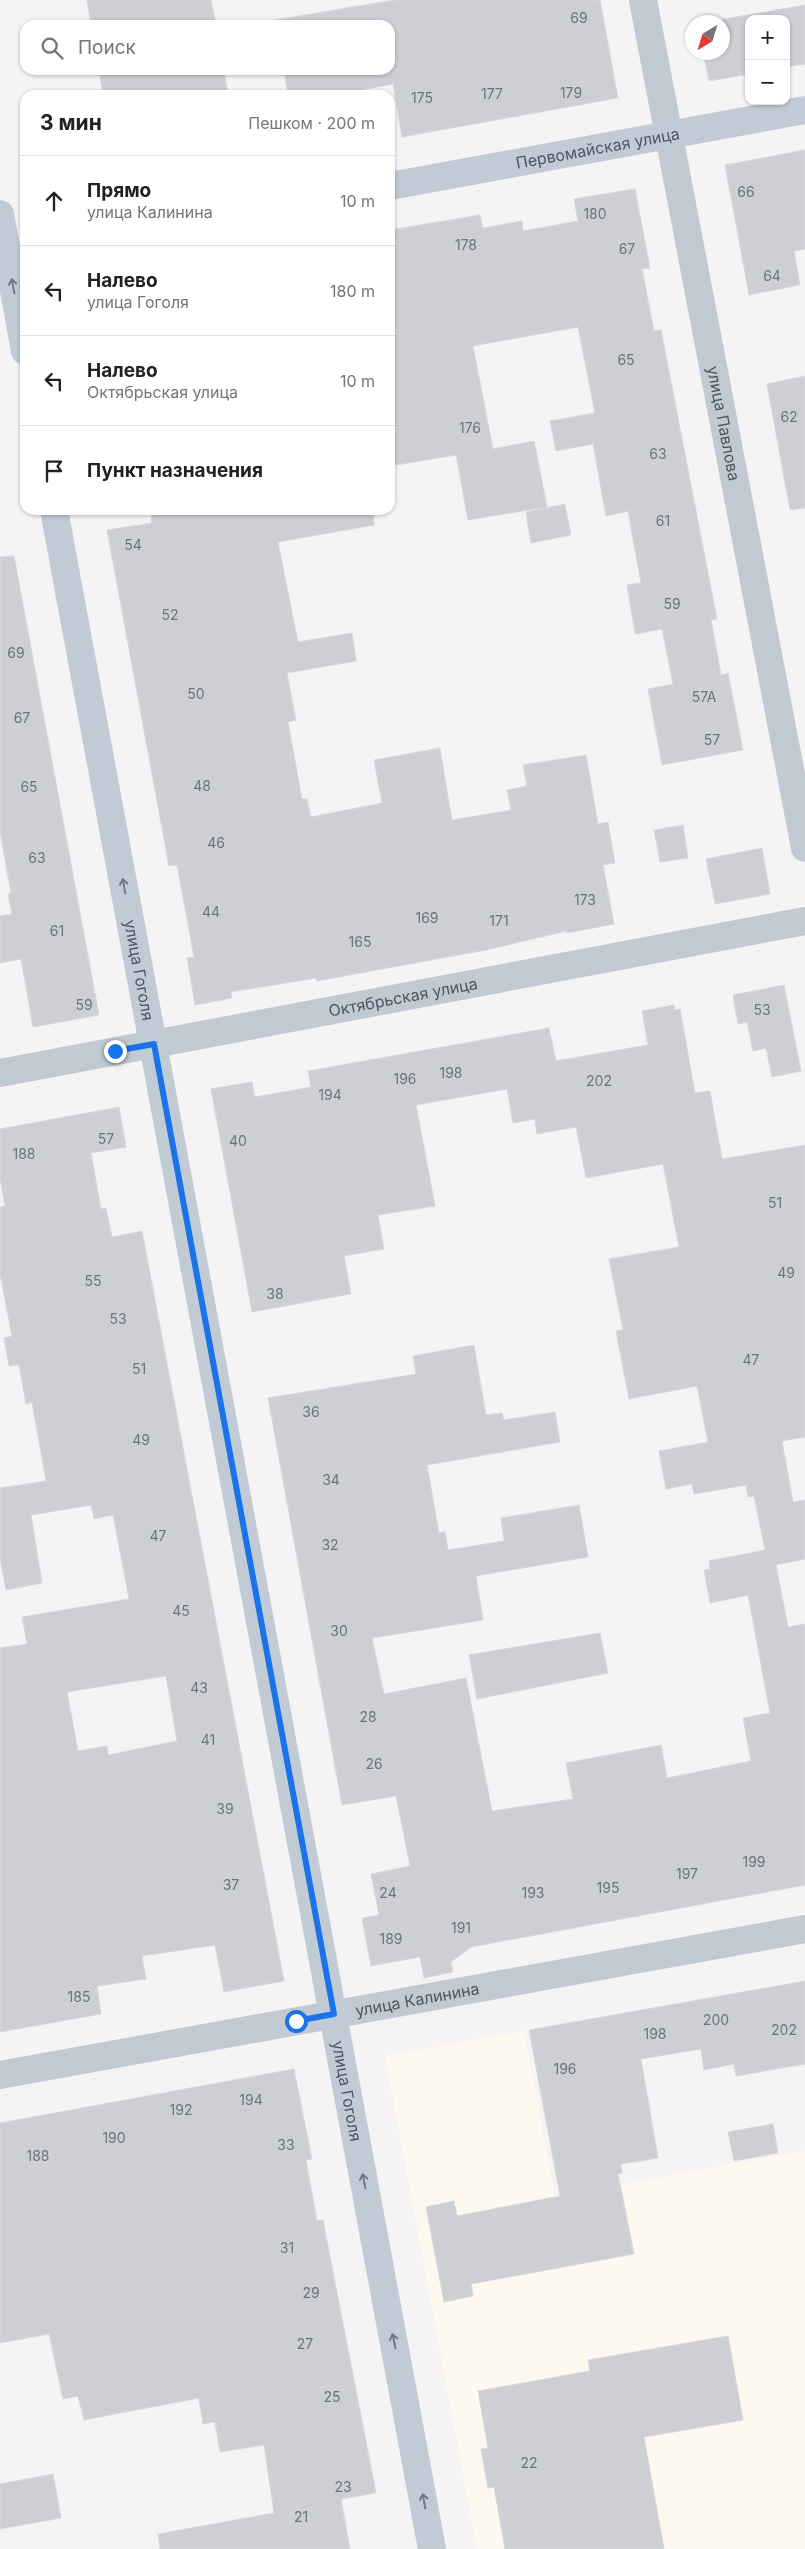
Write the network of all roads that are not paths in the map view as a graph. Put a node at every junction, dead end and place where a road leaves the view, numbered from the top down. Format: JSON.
{"nodes":[{"id":1,"x":643,"y":0,"type":"edge"},
{"id":2,"x":805,"y":110,"type":"edge"},
{"id":3,"x":669,"y":135,"type":"junction"},
{"id":4,"x":395,"y":185,"type":"edge"},
{"id":5,"x":0,"y":214,"type":"edge"},
{"id":6,"x":11,"y":256,"type":"edge"},
{"id":7,"x":20,"y":317,"type":"edge"},
{"id":8,"x":55,"y":515,"type":"edge"},
{"id":9,"x":805,"y":848,"type":"edge"},
{"id":10,"x":805,"y":921,"type":"edge"},
{"id":11,"x":154,"y":1044,"type":"junction"},
{"id":12,"x":0,"y":1073,"type":"edge"},
{"id":13,"x":805,"y":1929,"type":"edge"},
{"id":14,"x":334,"y":2014,"type":"junction"},
{"id":15,"x":0,"y":2075,"type":"edge"},
{"id":16,"x":432,"y":2549,"type":"edge"}],
"edges":[{"from":1,"to":3,"type":"street","name":"улица Павлова"},
{"from":2,"to":3,"type":"street","name":"Первомайская улица"},
{"from":3,"to":4,"type":"street","name":"Первомайская улица"},
{"from":3,"to":9,"type":"street","name":"улица Павлова"},
{"from":5,"to":6,"type":"street"},
{"from":7,"to":6,"type":"street","one_way":true},
{"from":11,"to":8,"type":"street","name":"улица Гоголя","one_way":true},
{"from":10,"to":11,"type":"street","name":"Октябрьская улица"},
{"from":11,"to":12,"type":"street","name":"Октябрьская улица"},
{"from":11,"to":14,"type":"street","name":"улица Гоголя"},
{"from":13,"to":14,"type":"street","name":"улица Калинина"},
{"from":14,"to":15,"type":"street","name":"улица Калинина"},
{"from":16,"to":14,"type":"street","name":"улица Гоголя","one_way":true}]}
